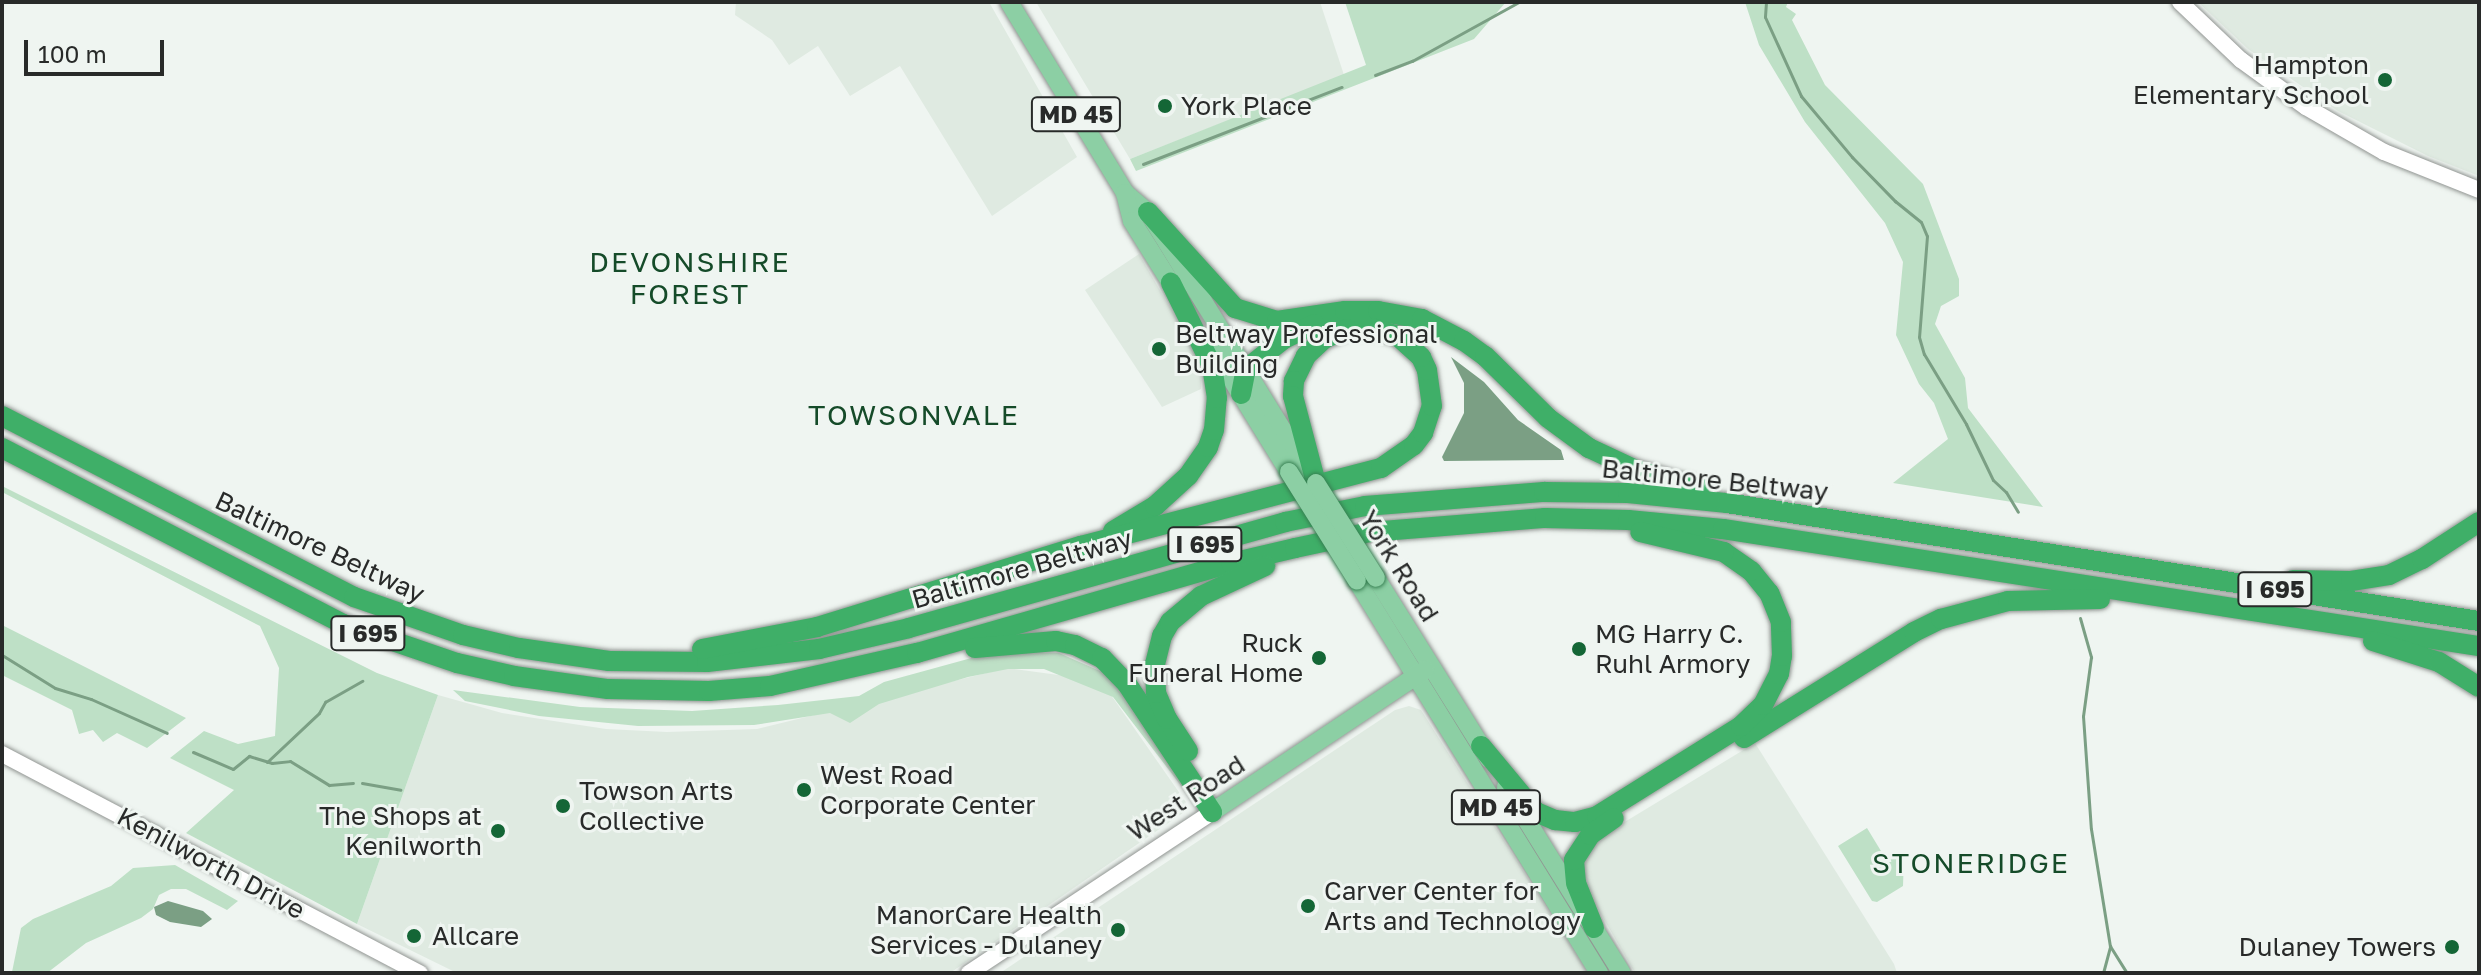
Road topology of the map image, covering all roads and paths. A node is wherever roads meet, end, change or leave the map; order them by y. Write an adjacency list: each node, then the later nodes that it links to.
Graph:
1 (1009, 2): 4 (main road, York Road / MD 45)
2 (2180, 2): 3 (street)
3 (2479, 190)
4 (1125, 193): 5 (main road, York Road / MD 45); 6 (main road, York Road / MD 45)
5 (1148, 212): 7 (highway); 8 (main road, York Road / MD 45)
6 (1171, 283): 9 (main road, York Road / MD 45); 17 (highway)
7 (1378, 311): 8 (highway); 15 (highway)
8 (1246, 369): 9 (highway); 12 (main road, York Road / MD 45)
9 (1241, 394): 12 (main road, York Road / MD 45)
10 (2, 416): 23 (highway, Baltimore Beltway / I 695)
11 (2, 448): 25 (highway, Baltimore Beltway / I 695)
12 (1306, 473): 17 (highway); 24 (main road, York Road / MD 45, bridge); 24 (main road, York Road / MD 45, bridge)
13 (2479, 522): 18 (highway)
14 (1444, 523): 16 (highway, Baltimore Beltway / I 695); 19 (highway, Baltimore Beltway / I 695); 27 (highway)
15 (1899, 529): 18 (highway, Baltimore Beltway / I 695); 23 (highway, Baltimore Beltway / I 695)
16 (1370, 532): 25 (highway, Baltimore Beltway / I 695); 30 (highway)
17 (1081, 546): 23 (highway)
18 (2071, 557): 21 (highway, Baltimore Beltway / I 695)
19 (2212, 605): 20 (highway, Baltimore Beltway / I 695); 32 (highway)
20 (2264, 613): 22 (highway, Baltimore Beltway / I 695); 26 (highway)
21 (2479, 621)
22 (2479, 646)
23 (519, 648)
24 (1424, 670): 27 (main road, York Road / MD 45); 29 (main road, York Road / MD 45); 30 (main road, West Road)
25 (770, 686): 30 (highway)
26 (2479, 687)
27 (1481, 746): 31 (main road, York Road / MD 45)
28 (2, 754): 33 (street, Kenilworth Drive)
29 (1480, 780): 31 (main road); 35 (main road, York Road / MD 45)
30 (1218, 808): 34 (street, West Road)
31 (1539, 839): 32 (main road, York Road / MD 45)
32 (1594, 928): 36 (main road, York Road / MD 45)
33 (420, 973)
34 (969, 973)
35 (1599, 973)
36 (1622, 973)

